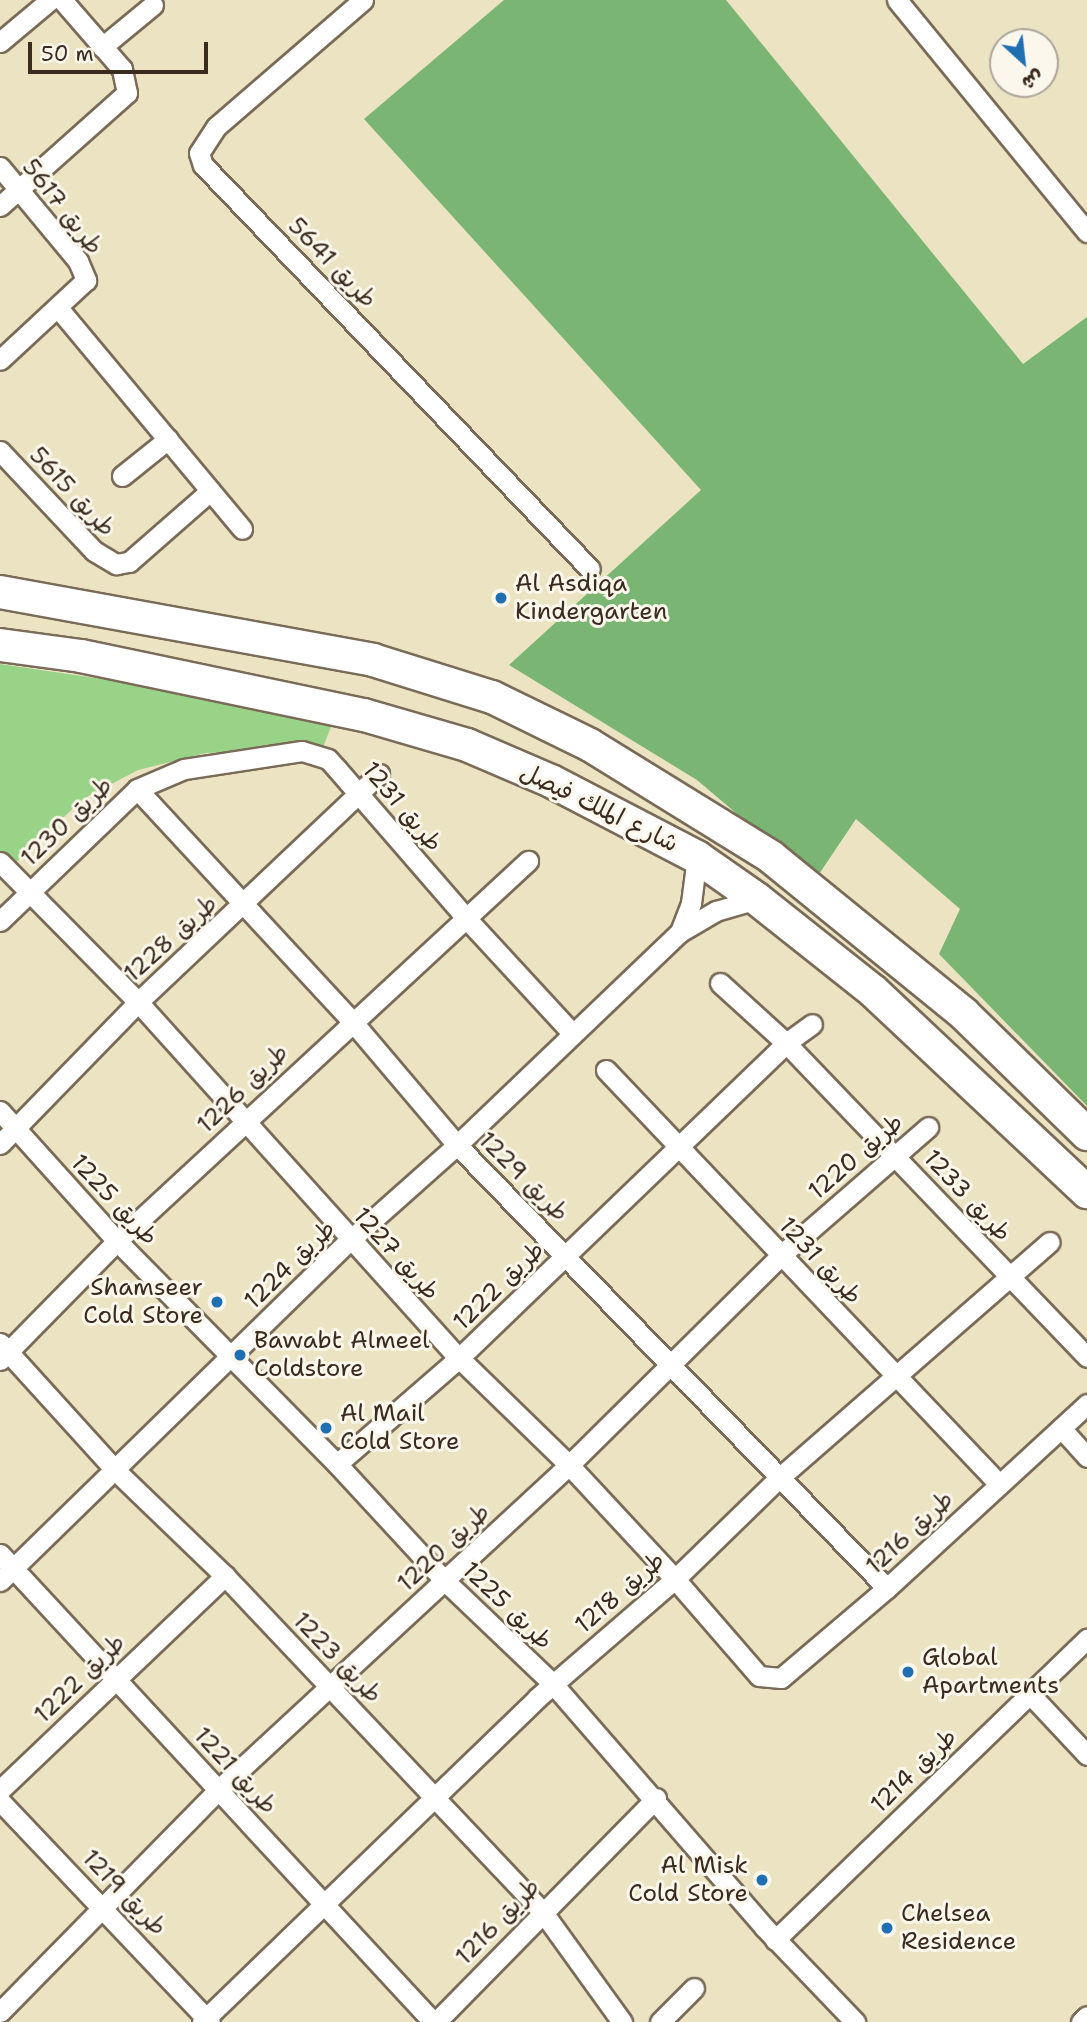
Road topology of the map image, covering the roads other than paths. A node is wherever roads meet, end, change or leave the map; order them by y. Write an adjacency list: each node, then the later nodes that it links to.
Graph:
1 (50, 0): 6 (street)
2 (62, 0): 7 (street)
3 (363, 0): 19 (street, طريق 5641)
4 (897, 0): 11 (street)
5 (153, 5): 7 (street)
6 (0, 41)
7 (102, 47): 9 (street)
8 (0, 167): 9 (street, طريق 5617)
9 (19, 190): 10 (street); 12 (street, طريق 5617)
10 (0, 206)
11 (1087, 232)
12 (59, 309): 13 (street, طريق 5617); 14 (street)
13 (0, 360)
14 (167, 439): 16 (street); 17 (street)
15 (0, 451): 17 (street, طريق 5615)
16 (122, 476)
17 (210, 491): 18 (street)
18 (242, 529)
19 (590, 569)
20 (0, 592): 45 (main road, شارع الملك فيصل)
21 (0, 645): 25 (main road, شارع الملك فيصل)
22 (379, 774): 24 (street, طريق 1228)
23 (138, 789): 24 (street, طريق 1231); 28 (street, طريق 1230); 30 (street, طريق 1229)
24 (357, 794): 30 (street, طريق 1228); 31 (street, طريق 1231)
25 (697, 857): 29 (main road, شارع الملك فيصل); 33 (street, طريق 1224)
26 (528, 861): 31 (street, طريق 1226)
27 (0, 862): 28 (street, طريق 1227)
28 (30, 891): 32 (street, طريق 1230); 35 (street, طريق 1227)
29 (757, 899): 33 (street, طريق 1224); 50 (main road, شارع الملك فيصل)
30 (243, 907): 35 (street, طريق 1228); 36 (street, طريق 1229)
31 (464, 918): 36 (street, طريق 1226); 38 (street, طريق 1231)
32 (0, 921)
33 (680, 932): 38 (street, طريق 1224)
34 (720, 983): 39 (street, طريق 1233)
35 (138, 1002): 42 (street, طريق 1227); 44 (street, طريق 1228)
36 (351, 1020): 42 (street, طريق 1226); 47 (street, طريق 1229)
37 (812, 1024): 39 (street, طريق 1222)
38 (572, 1033): 47 (street, طريق 1224)
39 (786, 1043): 48 (street, طريق 1222); 49 (street, طريق 1233)
40 (606, 1070): 48 (street, طريق 1231)
41 (0, 1111): 44 (street, طريق 1225)
42 (244, 1123): 51 (street, طريق 1227); 52 (street, طريق 1226)
43 (928, 1127): 49 (street, طريق 1220)
44 (16, 1128): 46 (street, طريق 1228); 52 (street, طريق 1225)
45 (1087, 1134)
46 (0, 1144)
47 (457, 1145): 51 (street, طريق 1224); 55 (street, طريق 1229)
48 (677, 1148): 54 (street, طريق 1231); 55 (street, طريق 1222)
49 (894, 1153): 54 (street, طريق 1220); 56 (street, طريق 1233)
50 (1087, 1192)
51 (350, 1240): 59 (street, طريق 1224); 60 (street, طريق 1227)
52 (117, 1241): 57 (street, طريق 1226); 59 (street, طريق 1225)
53 (1050, 1242): 56 (street, طريق 1218)
54 (781, 1255): 61 (street, طريق 1220); 62 (street, طريق 1231)
55 (566, 1256): 60 (street, طريق 1222); 61 (street, طريق 1229)
56 (1010, 1278): 58 (street, طريق 1233); 62 (street, طريق 1218)
57 (3, 1351): 68 (street, طريق 1223)
58 (1087, 1357)
59 (230, 1358): 66 (street, طريق 1225); 68 (street, طريق 1224)
60 (459, 1359): 66 (street, طريق 1222); 67 (street, طريق 1227)
61 (672, 1366): 67 (street, طريق 1220); 69 (street, طريق 1229)
62 (894, 1378): 69 (street, طريق 1218); 70 (street, طريق 1231)
63 (1087, 1404): 64 (street, طريق 1216)
64 (1061, 1428): 65 (street); 70 (street, طريق 1216)
65 (1087, 1457)
66 (337, 1464): 75 (street, طريق 1225)
67 (569, 1465): 74 (street, طريق 1227); 75 (street, طريق 1220)
68 (116, 1471): 72 (street, طريق 1224); 73 (street, طريق 1223)
69 (779, 1478): 74 (street, طريق 1218); 76 (street, طريق 1229)
70 (999, 1484): 76 (street, طريق 1216)
71 (0, 1554): 72 (street, طريق 1221)
72 (7, 1575): 79 (street, طريق 1221)
73 (225, 1576): 79 (street, طريق 1222); 81 (street, طريق 1223)
74 (675, 1579): 78 (street, طريق 1227); 80 (street, طريق 1218)
75 (445, 1581): 80 (street, طريق 1225); 81 (street, طريق 1220)
76 (887, 1588): 78 (street, طريق 1216)
77 (1087, 1639): 82 (street, طريق 1214)
78 (759, 1676)
79 (117, 1678): 84 (street, طريق 1221); 85 (street, طريق 1222)
80 (553, 1684): 86 (street, طريق 1218); 87 (street, طريق 1225)
81 (332, 1687): 84 (street, طريق 1220); 86 (street, طريق 1223)
82 (1029, 1693): 83 (street); 92 (street, طريق 1214)
83 (1087, 1755)
84 (219, 1789): 89 (street, طريق 1221); 90 (street, طريق 1220)
85 (0, 1790)
86 (435, 1796): 89 (street, طريق 1218); 91 (street, طريق 1223)
87 (656, 1798): 91 (street, طريق 1216); 92 (street, طريق 1225)
88 (0, 1801): 90 (street, طريق 1219)
89 (325, 1903): 96 (street, طريق 1218); 97 (street, طريق 1221)
90 (102, 1904): 94 (street, طريق 1220); 96 (street, طريق 1219)
91 (542, 1911): 97 (street, طريق 1216); 98 (street, طريق 1223)
92 (775, 1940): 100 (street, طريق 1225)
93 (694, 1988): 99 (street)
94 (0, 2012)
95 (1087, 2016): 101 (street)
96 (206, 2020)
97 (434, 2022)
98 (622, 2022)
99 (660, 2022)
100 (855, 2022)
101 (1080, 2022)

